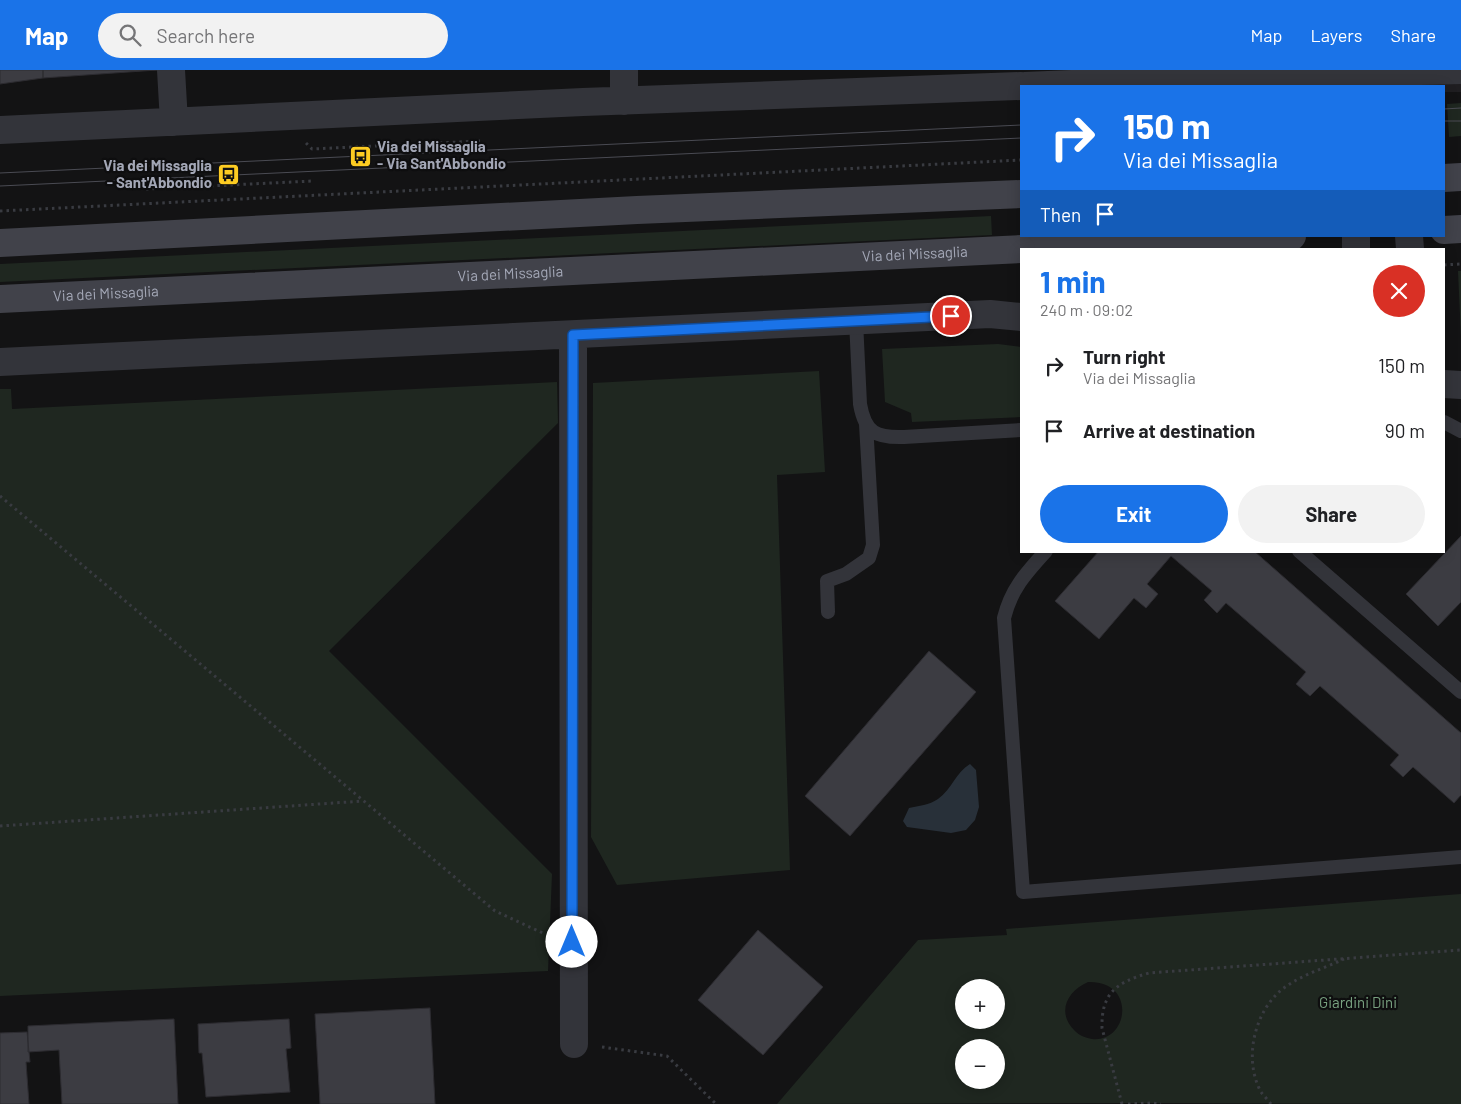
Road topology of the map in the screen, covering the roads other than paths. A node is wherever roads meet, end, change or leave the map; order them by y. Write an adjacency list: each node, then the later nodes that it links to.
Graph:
1 (170, 70): 9 (street)
2 (624, 70): 8 (street)
3 (1461, 70): 5 (street)
4 (1343, 76): 5 (street); 6 (street)
5 (1399, 76)
6 (1055, 85)
7 (1020, 86): 8 (street)
8 (624, 101): 9 (street)
9 (174, 122): 10 (street)
10 (0, 130)
11 (1461, 177): 12 (main road)
12 (1445, 178)
13 (1020, 194): 18 (main road)
14 (1461, 229): 15 (main road)
15 (1445, 230)
16 (1063, 237): 19 (lane)
17 (1271, 237): 19 (main road)
18 (0, 243)
19 (1043, 248)
20 (1020, 249): 21 (main road, Via dei Missaglia)
21 (0, 299)
22 (1020, 317): 23 (street)
23 (856, 321): 24 (street); 29 (lane)
24 (573, 335): 25 (street); 37 (street)
25 (0, 362)
26 (1445, 384): 27 (street)
27 (1461, 385)
28 (1445, 423): 31 (lane)
29 (866, 424): 30 (lane); 34 (lane)
30 (1020, 430)
31 (1461, 431)
32 (1044, 553): 36 (lane)
33 (1302, 553): 35 (lane)
34 (828, 612)
35 (1461, 692)
36 (1461, 857)
37 (574, 1044)

